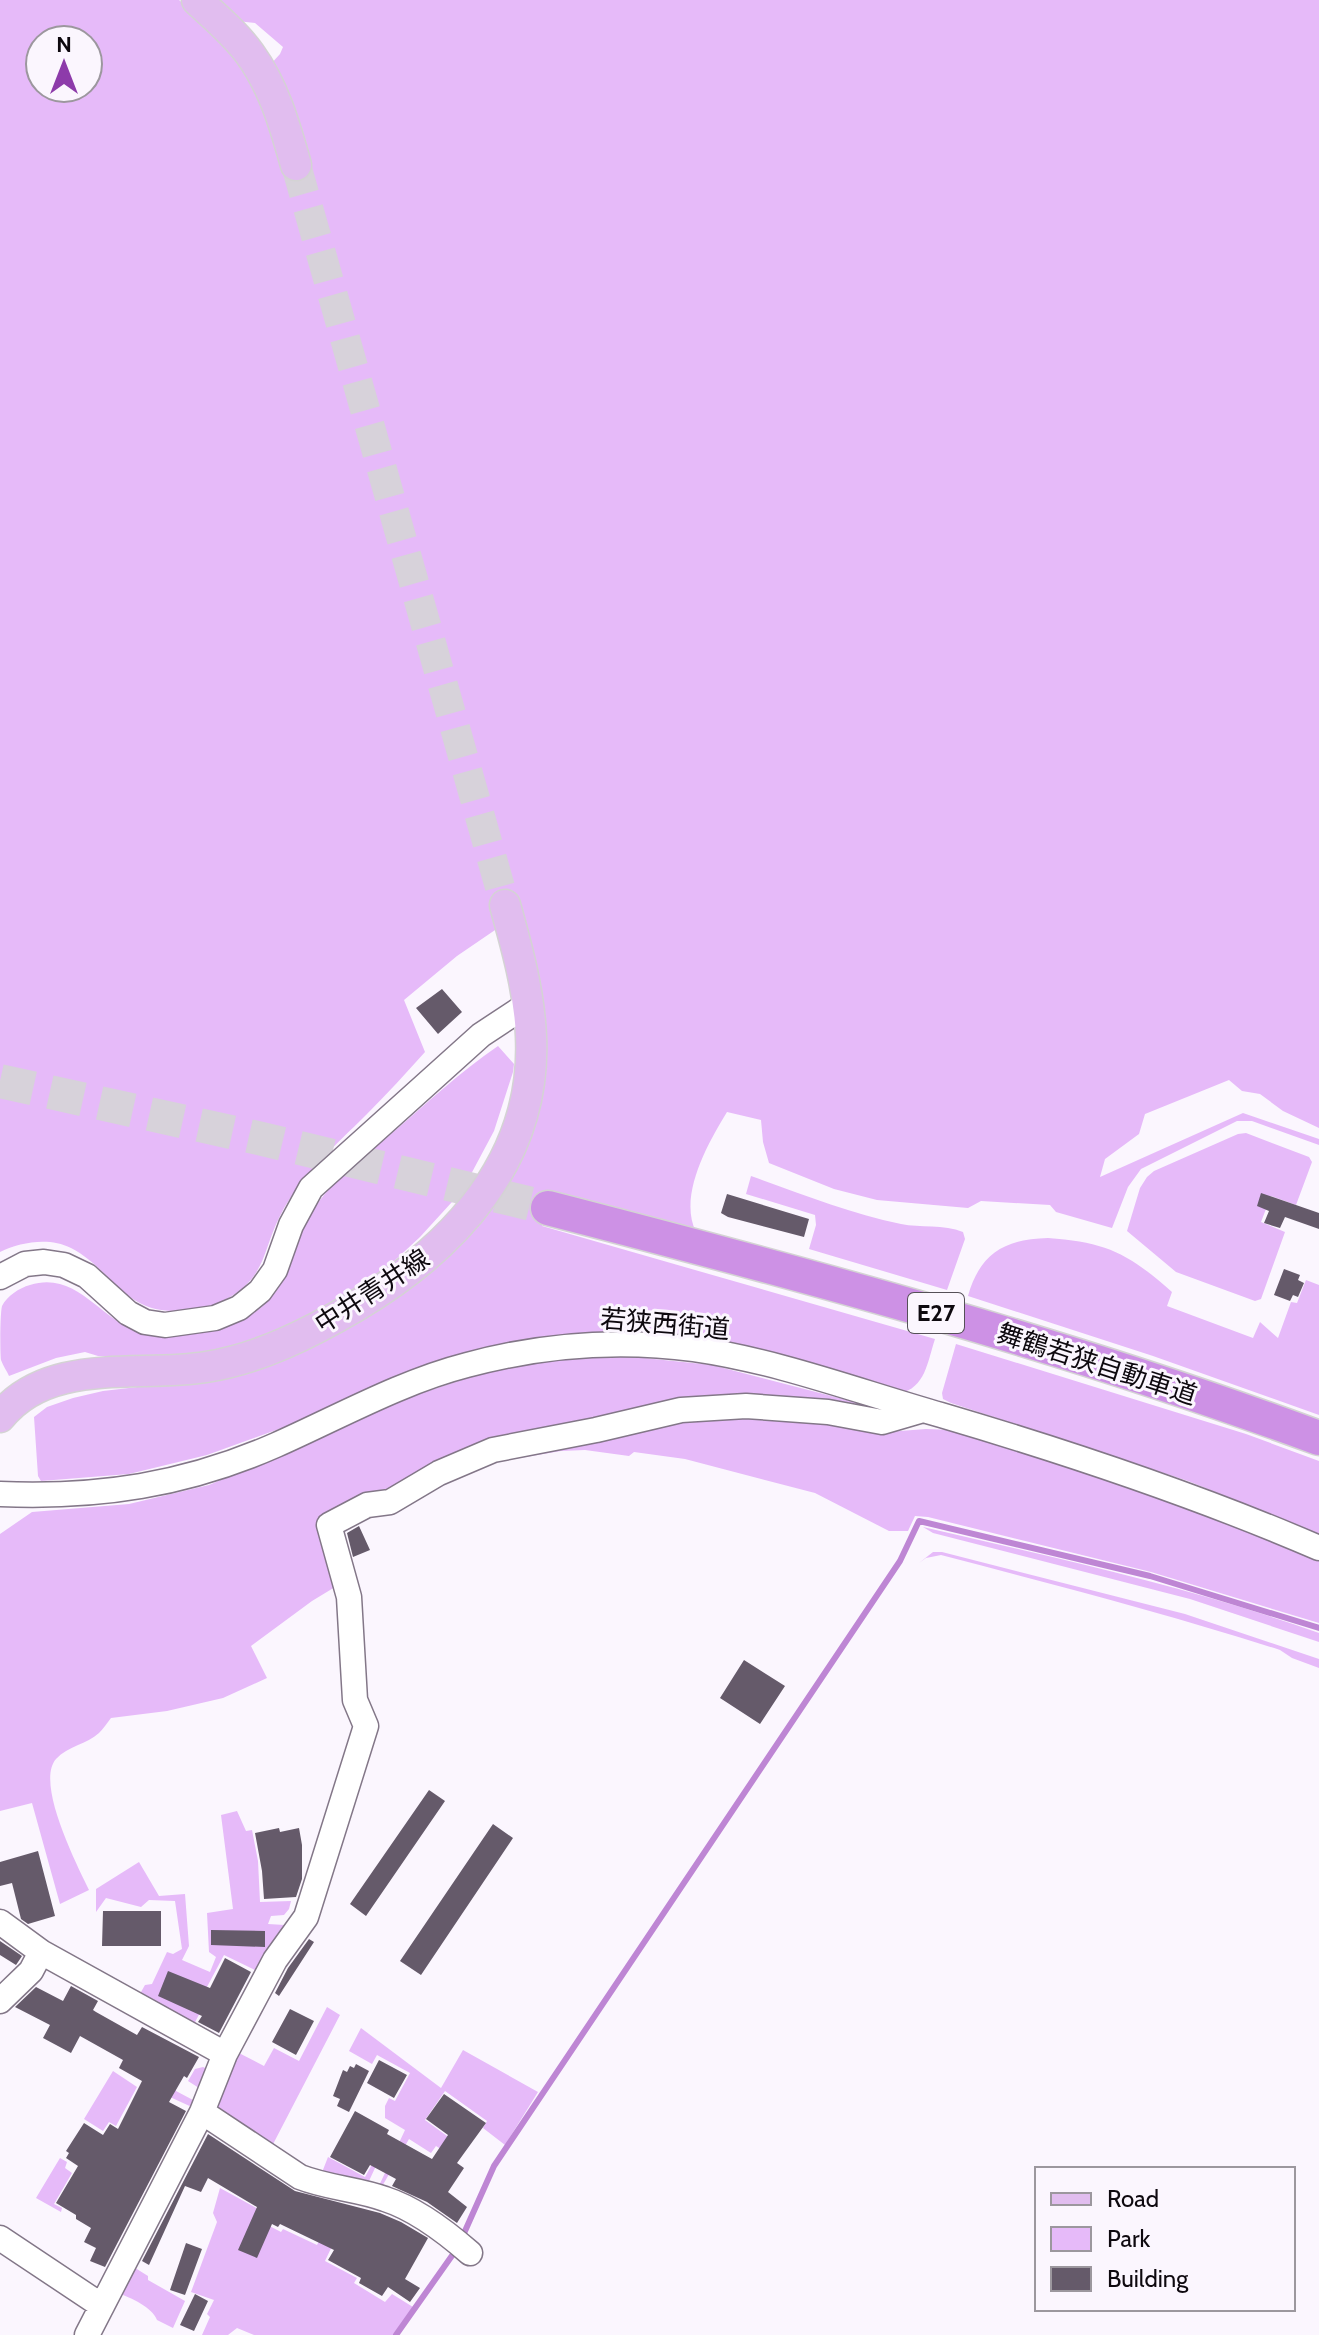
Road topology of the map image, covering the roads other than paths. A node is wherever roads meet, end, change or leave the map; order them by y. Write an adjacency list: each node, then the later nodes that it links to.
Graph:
1 (197, 0): 2 (main road)
2 (296, 165)
3 (505, 905): 4 (main road, 中井青井線)
4 (528, 1004): 6 (street); 7 (main road, 中井青井線)
5 (548, 1208): 9 (highway, 舞鶴若狭自動車道 / E27)
6 (0, 1277)
7 (2, 1409)
8 (923, 1410): 10 (street, 若狭西街道); 11 (street, 若狭西街道); 15 (street)
9 (1319, 1438)
10 (0, 1494)
11 (1319, 1548)
12 (0, 1922): 13 (street)
13 (41, 1952): 14 (street); 15 (street)
14 (0, 2001)
15 (225, 2054): 16 (street)
16 (202, 2112): 18 (street); 19 (street)
17 (0, 2238): 19 (street)
18 (470, 2253)
19 (102, 2306): 20 (street)
20 (87, 2335)

